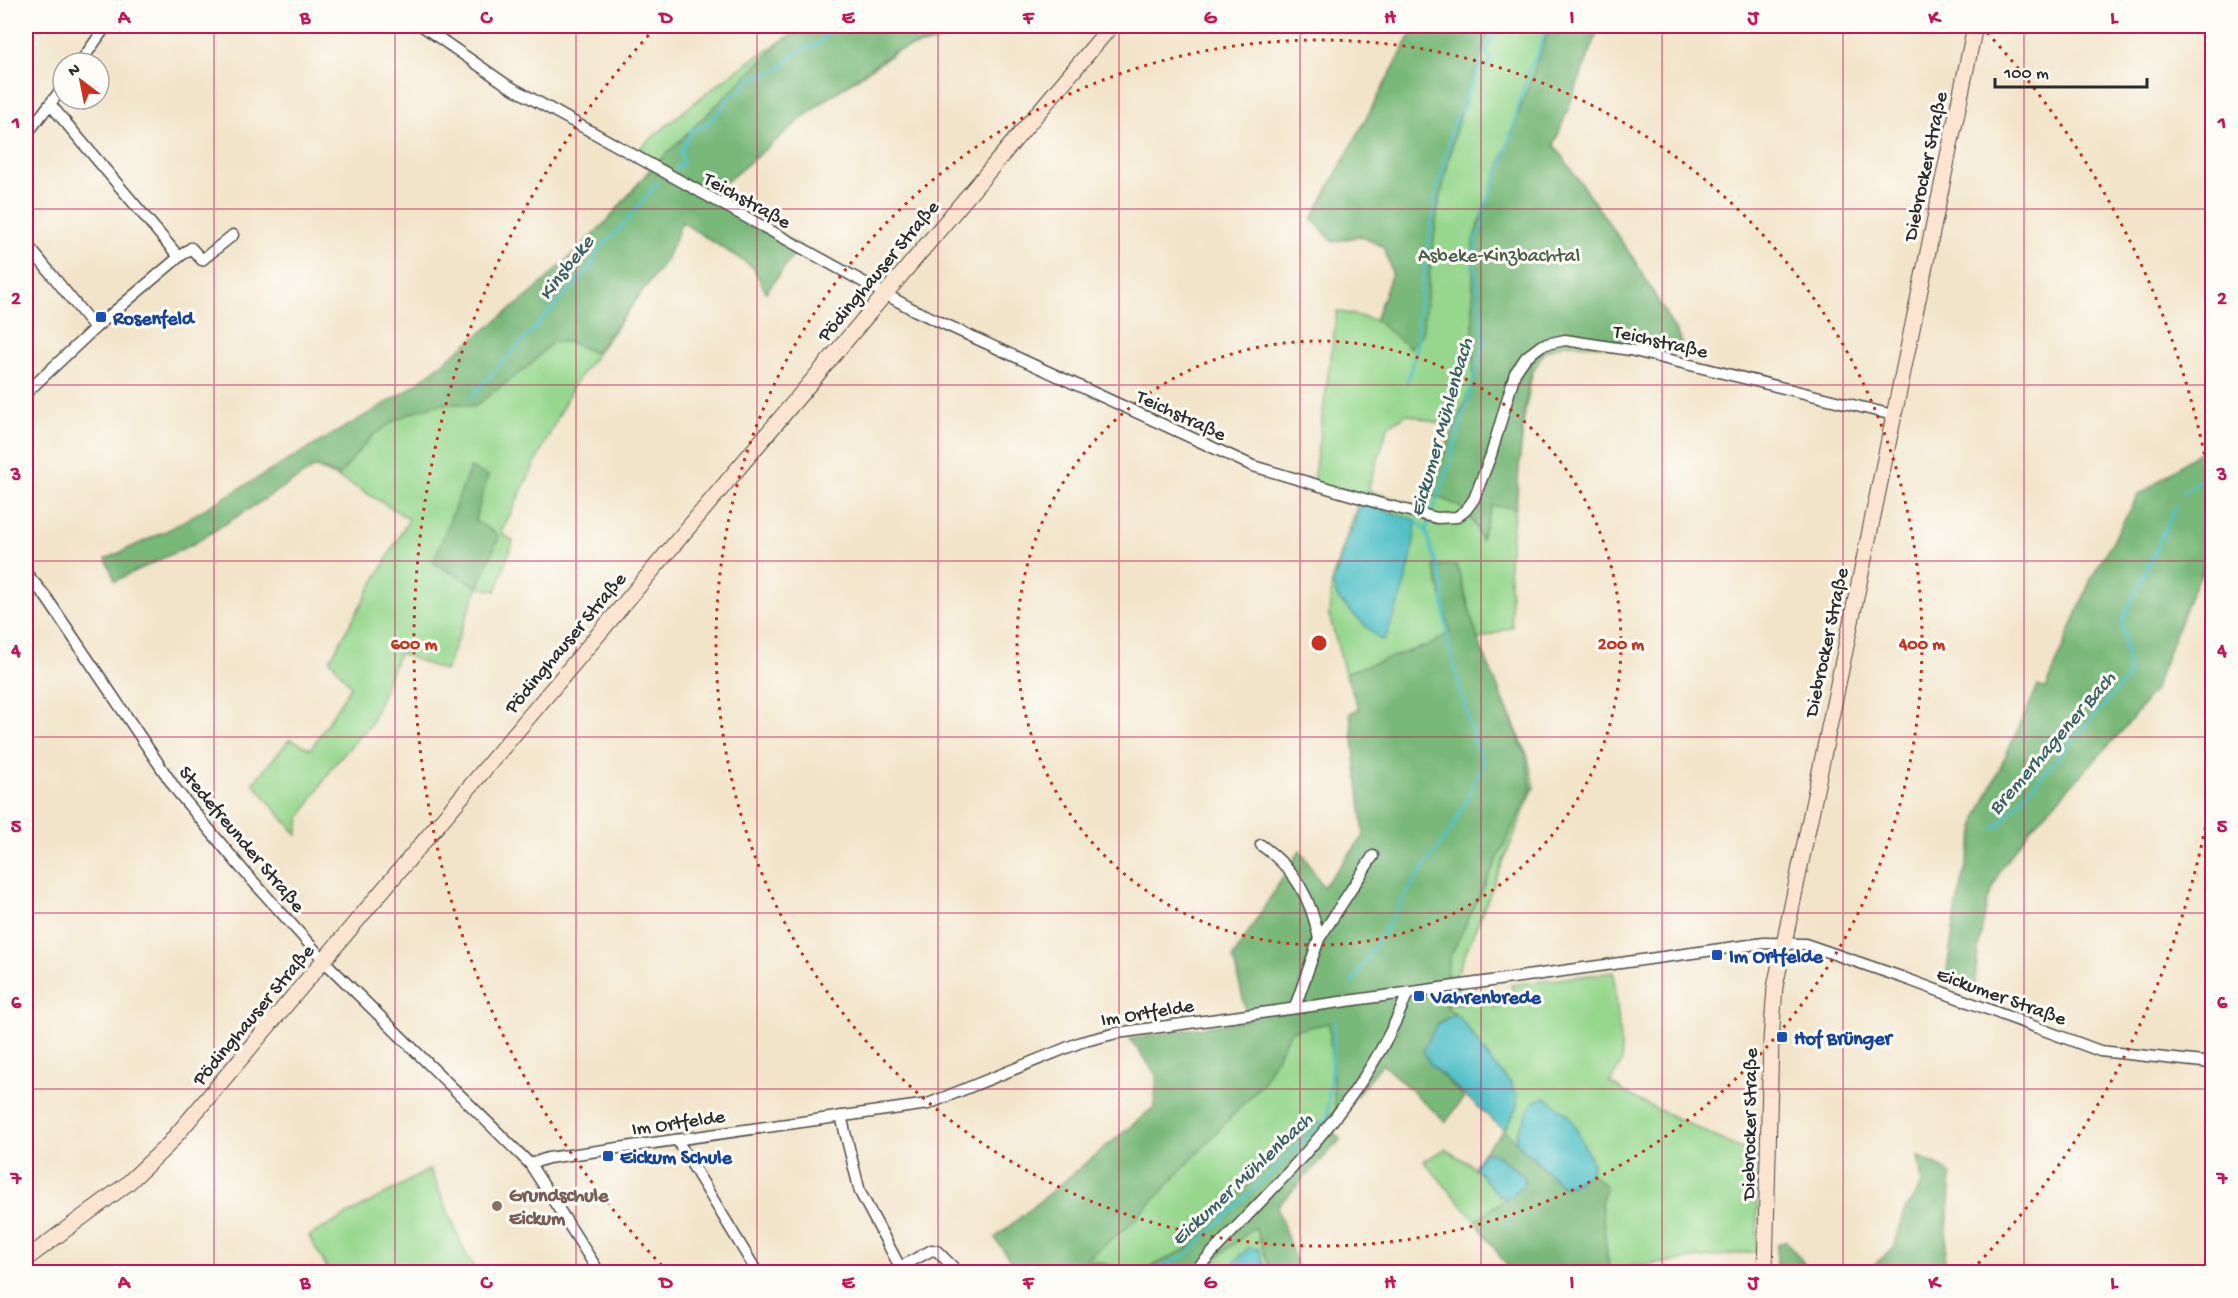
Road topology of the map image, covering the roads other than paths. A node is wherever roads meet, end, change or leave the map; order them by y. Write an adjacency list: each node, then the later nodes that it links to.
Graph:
1 (106, 26): 5 (street)
2 (422, 26): 11 (street, Teichstraße)
3 (1111, 26): 11 (street, Pödinghauser Straße)
4 (1975, 26): 14 (street, Diebrocker Straße)
5 (88, 51)
6 (50, 104): 7 (street); 10 (street)
7 (26, 135)
8 (233, 235): 10 (street)
9 (26, 243): 12 (street)
10 (179, 257): 12 (street)
11 (884, 295): 14 (street, Teichstraße); 20 (street, Pödinghauser Straße)
12 (95, 328): 13 (street)
13 (26, 393)
14 (1893, 415): 19 (street, Diebrocker Straße)
15 (26, 573): 20 (street, Stedefreunder Straße)
16 (1261, 845): 18 (street)
17 (1373, 856): 18 (street)
18 (1319, 939): 22 (street)
19 (1783, 944): 21 (street, Im Ortfelde); 23 (street, Eickumer Straße); 33 (street, Diebrocker Straße)
20 (325, 960): 26 (street, Stedefreunder Straße); 27 (street, Pödinghauser Straße)
21 (1408, 992): 22 (street, Im Ortfelde); 32 (street)
22 (1295, 1007): 24 (street, Im Ortfelde)
23 (2212, 1063)
24 (841, 1116): 25 (street, Im Ortfelde); 28 (street)
25 (677, 1140): 26 (street, Im Ortfelde); 30 (street)
26 (530, 1164): 29 (street, Stedefreunder Straße)
27 (26, 1259)
28 (896, 1270): 31 (street)
29 (599, 1272)
30 (757, 1272)
31 (958, 1272)
32 (1194, 1272)
33 (1765, 1272)

